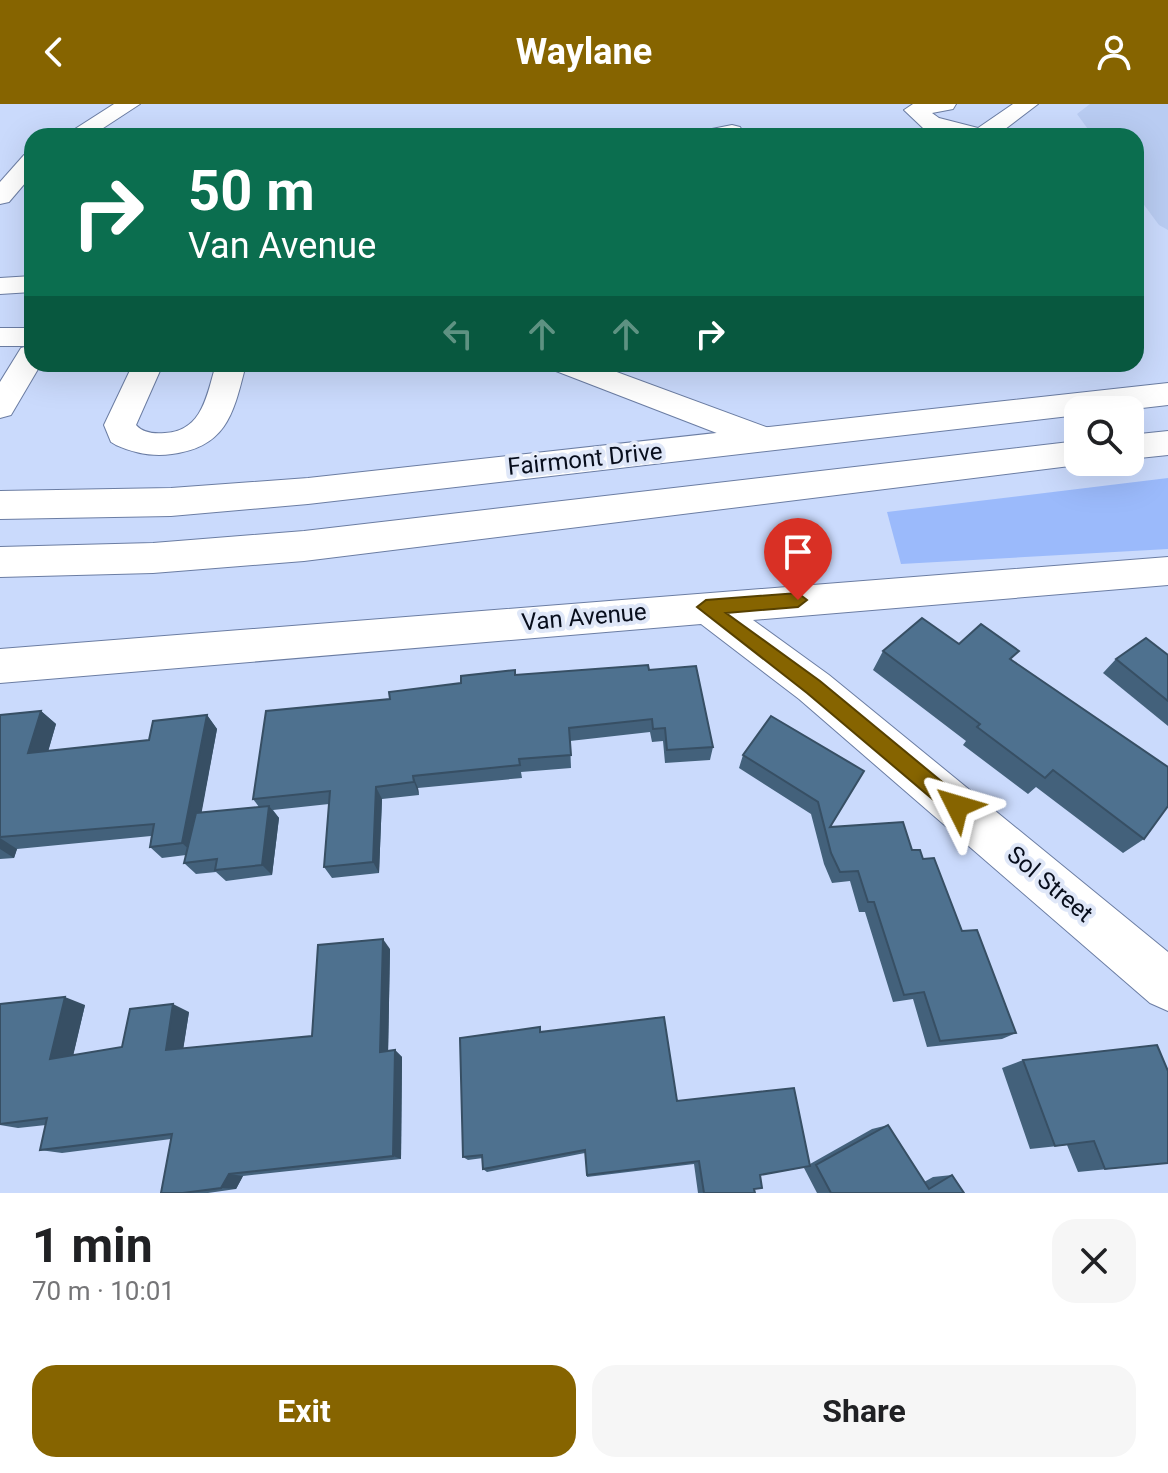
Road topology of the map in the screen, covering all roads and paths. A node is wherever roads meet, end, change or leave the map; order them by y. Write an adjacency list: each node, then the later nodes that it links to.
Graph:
1 (129, 104): 4 (street)
2 (945, 104): 5 (street)
3 (1027, 104): 6 (street)
4 (88, 128)
5 (951, 128)
6 (993, 128)
7 (24, 169): 8 (street)
8 (0, 197)
9 (24, 284): 10 (street)
10 (0, 286)
11 (0, 337): 12 (street)
12 (24, 337)
13 (24, 368): 18 (street)
14 (144, 372): 15 (street)
15 (228, 372)
16 (588, 372): 19 (street)
17 (1168, 394): 19 (main road, Fairmont Drive)
18 (0, 408)
19 (765, 439): 23 (main road, Fairmont Drive)
20 (1168, 443): 21 (main road)
21 (1144, 446)
22 (1064, 455): 24 (main road)
23 (0, 505)
24 (0, 562)
25 (1168, 571): 26 (street, Van Avenue)
26 (706, 607): 27 (street, Van Avenue); 28 (street, Sol Street)
27 (0, 666)
28 (1168, 985)

